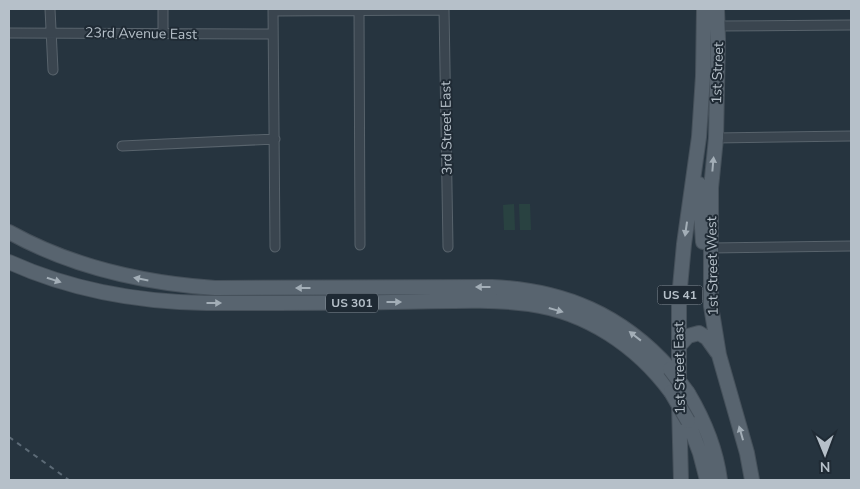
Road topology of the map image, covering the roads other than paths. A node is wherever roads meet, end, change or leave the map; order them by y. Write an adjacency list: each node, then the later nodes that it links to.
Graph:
1 (50, 9): 10 (street)
2 (163, 9): 12 (street)
3 (444, 9): 7 (street); 25 (street, 3rd Street East)
4 (706, 9): 16 (main road, 1st Street / US 41); 17 (main road)
5 (717, 9): 9 (main road, 1st Street / US 41)
6 (273, 10): 7 (street); 13 (street)
7 (359, 10): 22 (street)
8 (851, 25): 9 (street)
9 (718, 26): 17 (main road, 1st Street / US 41)
10 (51, 32): 11 (street, 23rd Avenue East); 12 (street, 23rd Avenue East); 14 (street)
11 (9, 33)
12 (163, 33): 13 (street, 23rd Avenue East)
13 (273, 34): 18 (street)
14 (53, 70)
15 (851, 136): 17 (street)
16 (699, 137): 20 (main road, 1st Street East / US 41)
17 (716, 138): 20 (main road); 26 (main road, 1st Street West / US 41, one-way to 17)
18 (275, 139): 19 (street); 24 (street)
19 (122, 146)
20 (696, 161): 26 (main road); 28 (main road, 1st Street East / US 41, one-way to 28)
21 (9, 232): 32 (main road, US 301, one-way to 21, bridge)
22 (360, 245)
23 (851, 246): 26 (street)
24 (276, 247)
25 (448, 247)
26 (711, 248): 29 (main road, 1st Street West / US 41)
27 (9, 262): 31 (main road, US 301, one-way to 31, bridge)
28 (679, 346): 29 (main road); 30 (main road, 1st Street East / US 41)
29 (719, 355): 33 (main road, 1st Street West / US 41, one-way to 29)
30 (680, 480)
31 (707, 480)
32 (720, 480)
33 (752, 480)

